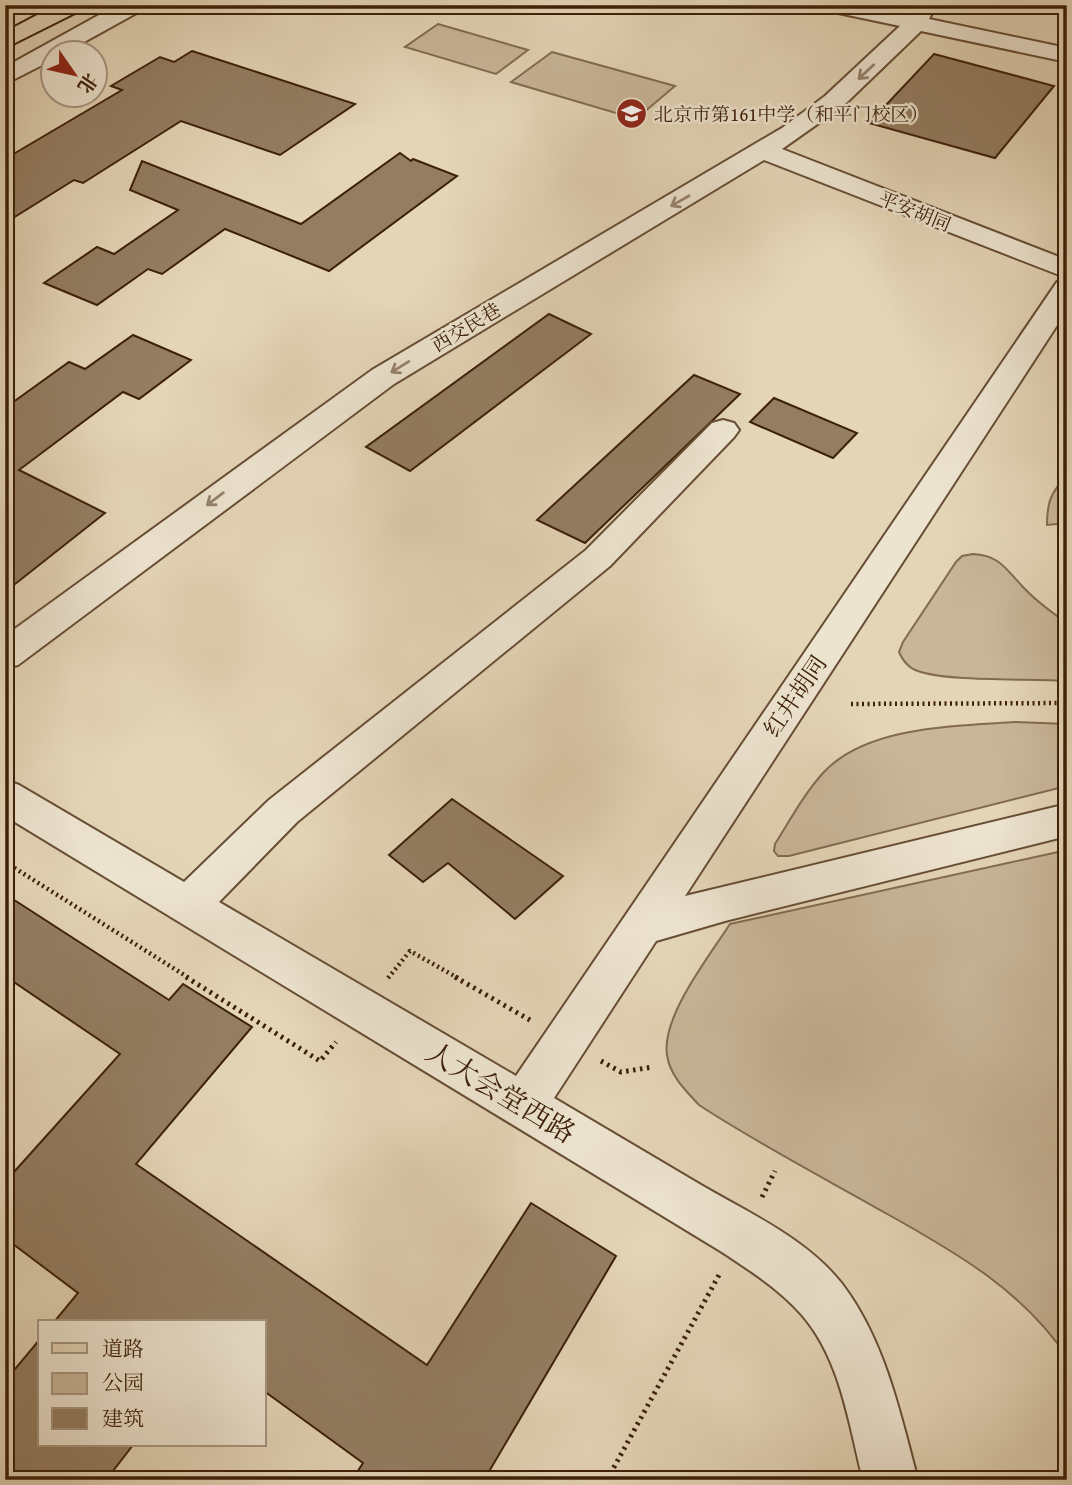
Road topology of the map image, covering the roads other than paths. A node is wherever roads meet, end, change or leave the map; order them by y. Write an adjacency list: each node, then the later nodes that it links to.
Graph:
1 (14, 5): 5 (main road)
2 (73, 5): 7 (main road)
3 (134, 5): 9 (street)
4 (832, 5): 6 (street)
5 (5, 10)
6 (920, 15): 8 (street); 10 (street, 西交民巷, one-way to 10)
7 (5, 41)
8 (1067, 55)
9 (5, 76)
10 (764, 151): 11 (street, 平安胡同); 14 (street, 西交民巷, one-way to 14)
11 (1067, 270)
12 (1067, 288): 18 (street, 红井胡同)
13 (723, 430): 17 (street)
14 (5, 655)
15 (5, 796): 17 (street, 人大会堂西路)
16 (1067, 820): 18 (street)
17 (188, 905): 19 (street, 人大会堂西路)
18 (641, 927): 19 (street, 红井胡同)
19 (523, 1105): 20 (street, 人大会堂西路)
20 (891, 1480)

